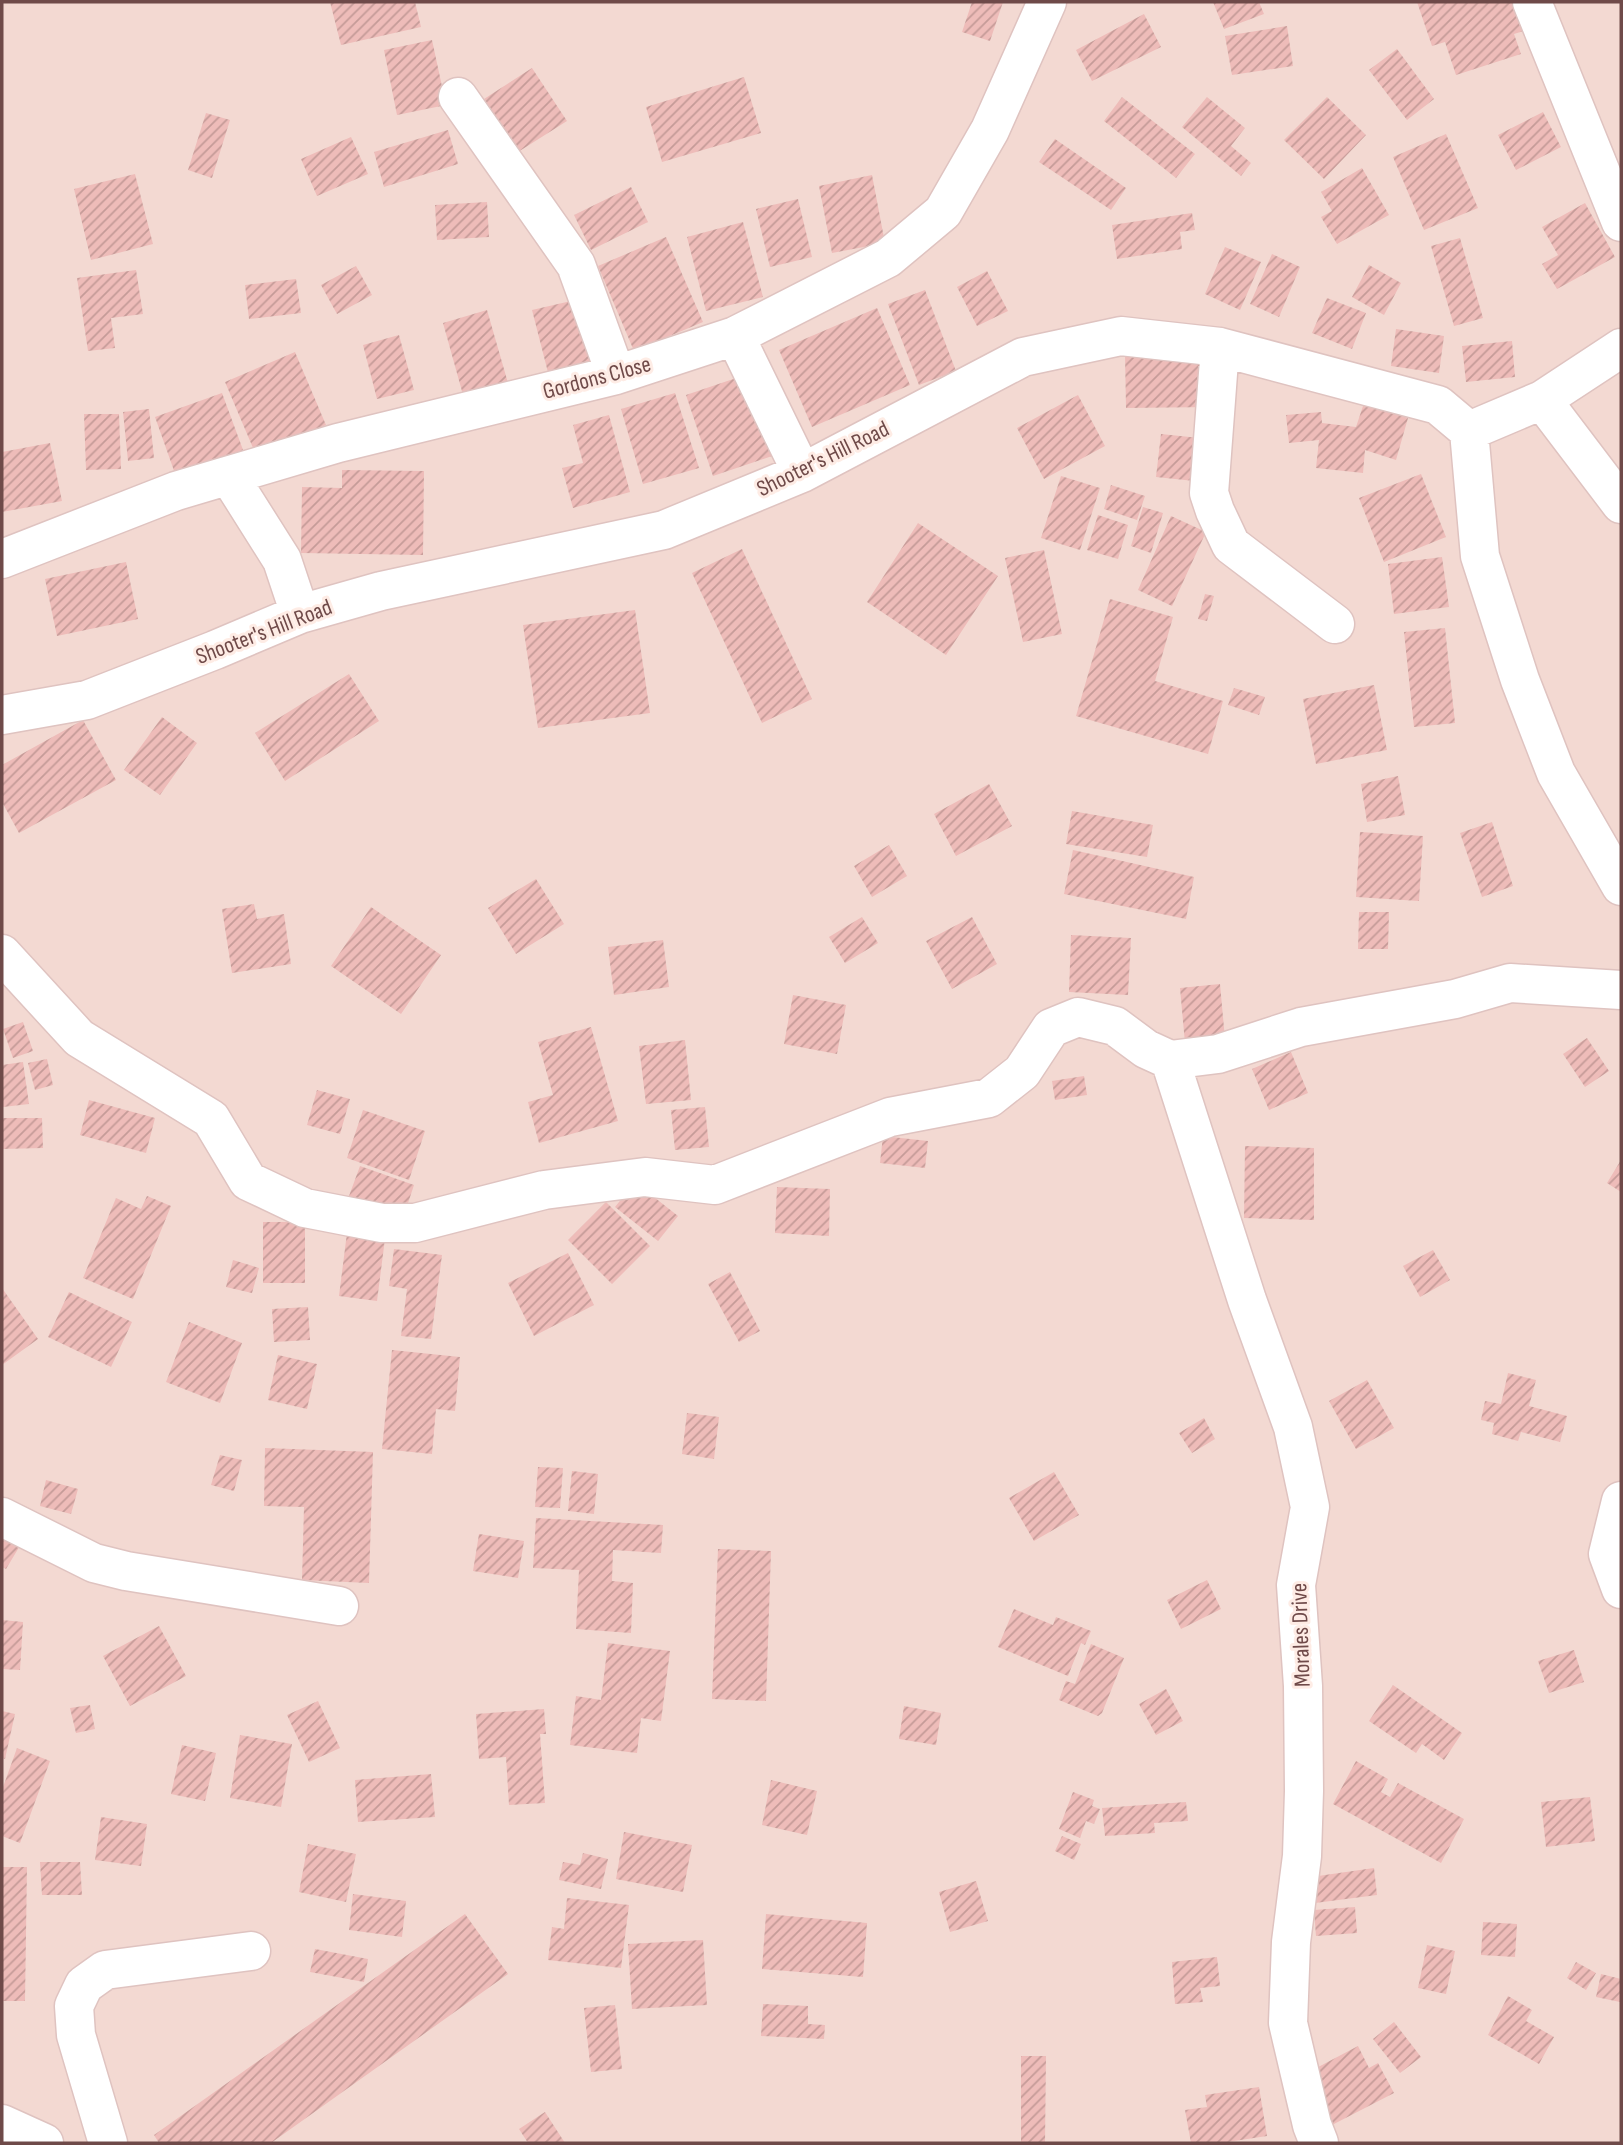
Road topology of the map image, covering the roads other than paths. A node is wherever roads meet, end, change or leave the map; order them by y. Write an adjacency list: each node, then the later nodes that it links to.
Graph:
1 (1047, 2): 5 (street, Gordons Close)
2 (1532, 2): 4 (street)
3 (458, 97): 8 (street)
4 (1621, 222)
5 (735, 336): 8 (street, Gordons Close); 11 (street)
6 (1220, 347): 10 (street, Shooter's Hill Road); 11 (street, Shooter's Hill Road); 16 (street)
7 (1621, 348): 9 (street)
8 (616, 375): 12 (street, Gordons Close)
9 (1542, 400): 10 (street); 13 (street)
10 (1469, 431): 18 (street)
11 (802, 473): 15 (street, Shooter's Hill Road)
12 (229, 476): 14 (street, Gordons Close); 15 (street)
13 (1621, 505)
14 (2, 559)
15 (300, 614): 17 (street, Shooter's Hill Road)
16 (1335, 624)
17 (2, 715)
18 (1621, 886)
19 (2, 954): 21 (street)
20 (1621, 990): 21 (street)
21 (1170, 1060): 30 (street, Morales Drive)
22 (1621, 1501): 24 (street)
23 (2, 1517): 25 (street)
24 (1621, 1589)
25 (340, 1606)
26 (251, 1951): 29 (street)
27 (2, 2124): 28 (street)
28 (44, 2143)
29 (108, 2143)
30 (1319, 2143)

